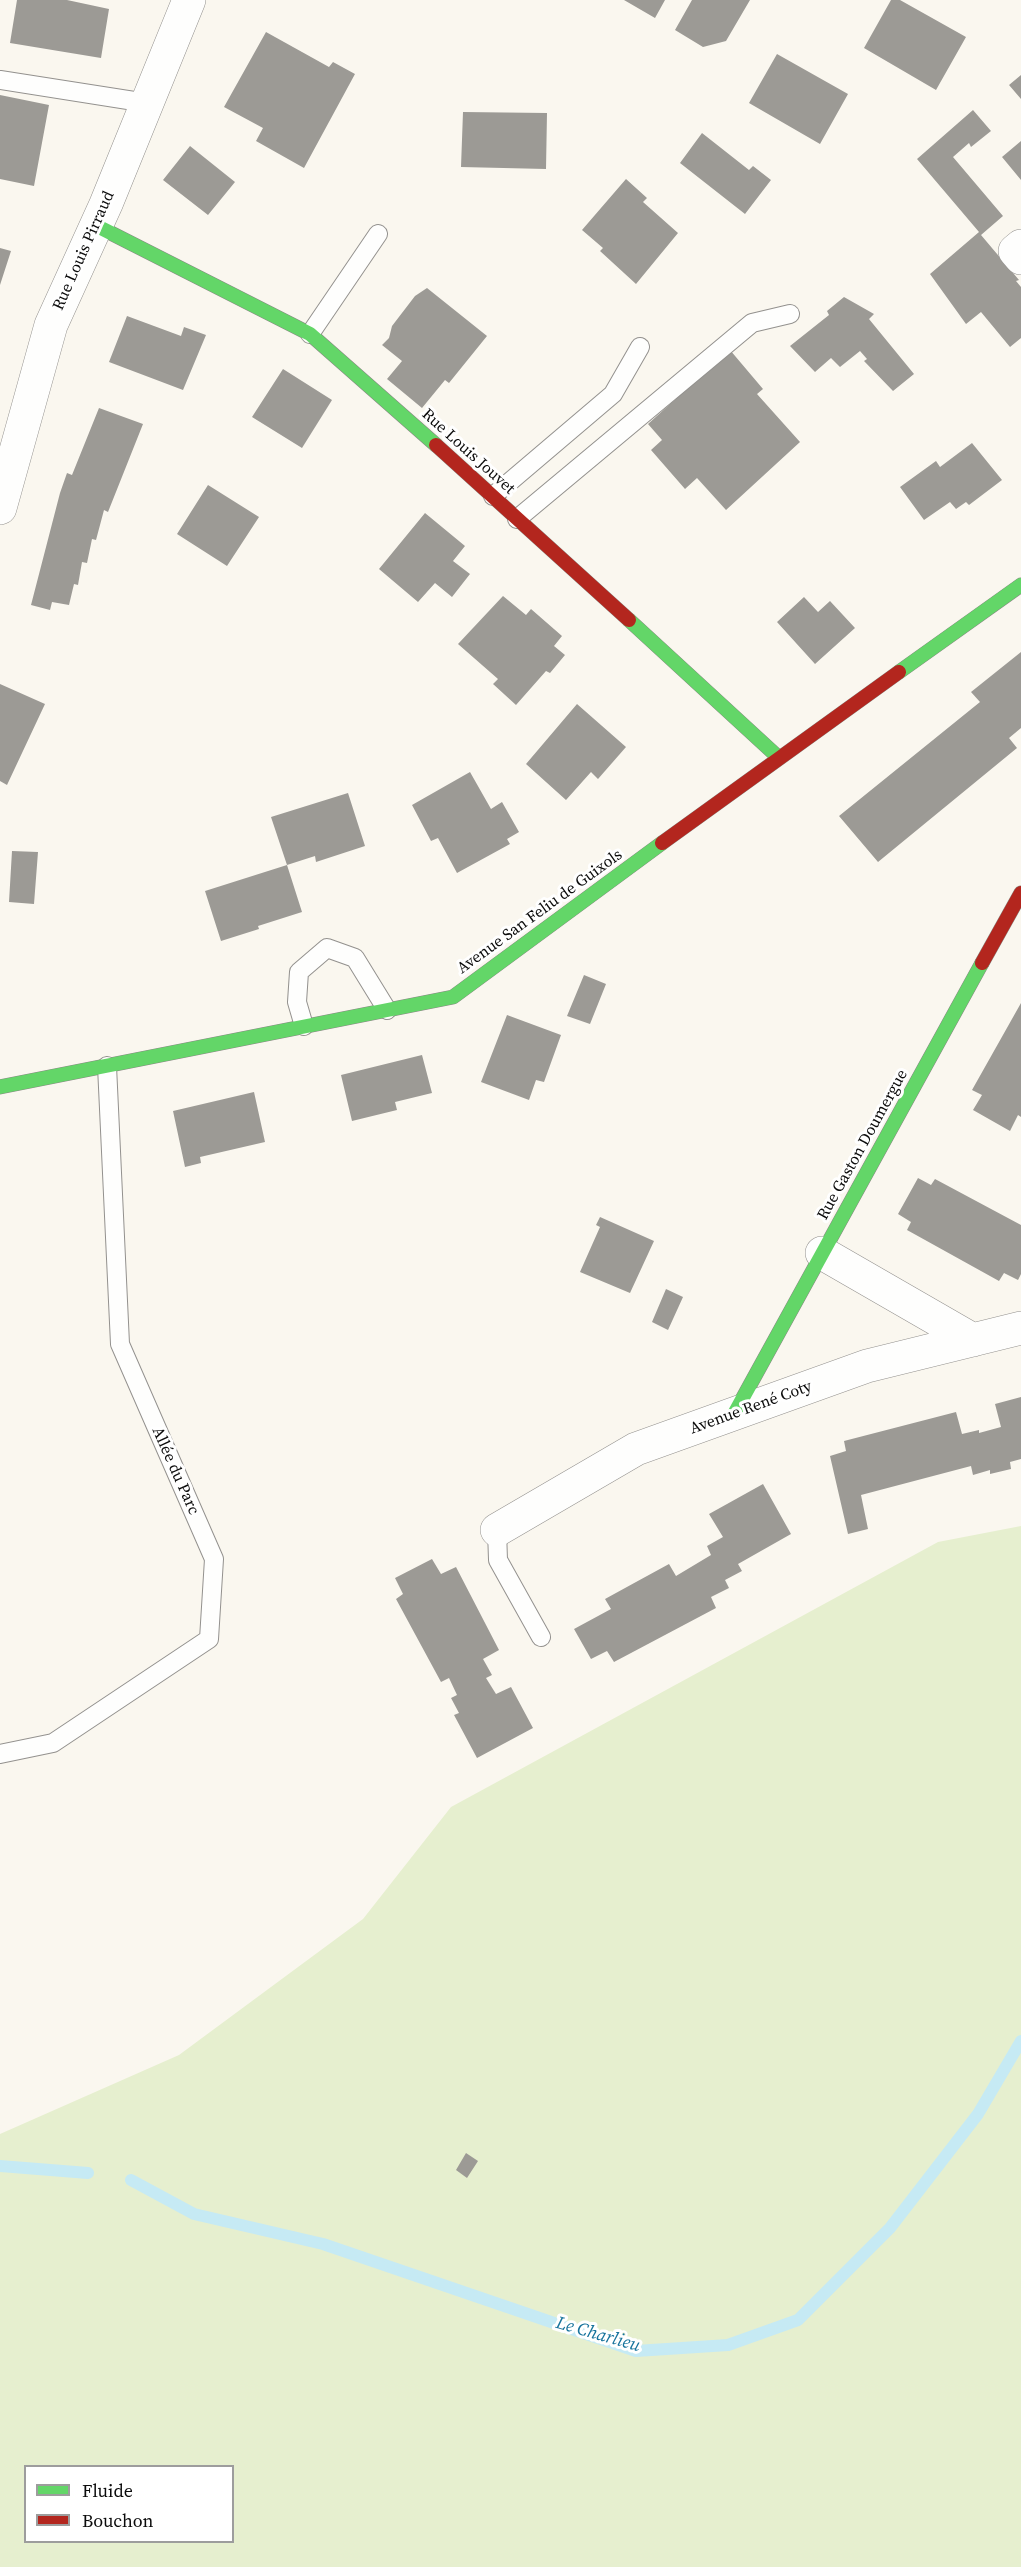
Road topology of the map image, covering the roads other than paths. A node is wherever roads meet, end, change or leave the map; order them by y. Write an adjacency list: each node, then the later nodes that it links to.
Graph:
1 (189, 0): 3 (street, Rue Louis Pirraud)
2 (0, 80): 3 (lane)
3 (147, 103): 4 (street, Rue Louis Pirraud)
4 (97, 226): 9 (street, Rue Louis Jouvet); 12 (street, Rue Louis Pirraud)
5 (378, 234): 9 (lane)
6 (1021, 246): 7 (street)
7 (1021, 258)
8 (790, 314): 13 (lane)
9 (310, 333): 11 (street, Rue Louis Jouvet)
10 (640, 347): 11 (lane)
11 (493, 496): 13 (street, Rue Louis Jouvet)
12 (0, 508)
13 (518, 519): 15 (street, Rue Louis Jouvet)
14 (1021, 585): 15 (street, Avenue San Feliu de Guixols)
15 (778, 757): 17 (street, Avenue San Feliu de Guixols)
16 (1021, 893): 21 (street, Rue Gaston Doumergue)
17 (387, 1010): 18 (street, Avenue San Feliu de Guixols); 18 (lane)
18 (304, 1026): 19 (street, Avenue San Feliu de Guixols)
19 (107, 1066): 20 (street, Avenue San Feliu de Guixols); 27 (lane, Allée du Parc)
20 (0, 1087)
21 (822, 1253): 23 (street); 24 (street, Rue Gaston Doumergue)
22 (1021, 1328): 23 (street, Avenue René Coty)
23 (972, 1340): 24 (street, Avenue René Coty)
24 (734, 1414): 25 (street, Avenue René Coty)
25 (497, 1530): 26 (lane)
26 (541, 1637)
27 (0, 1754)

